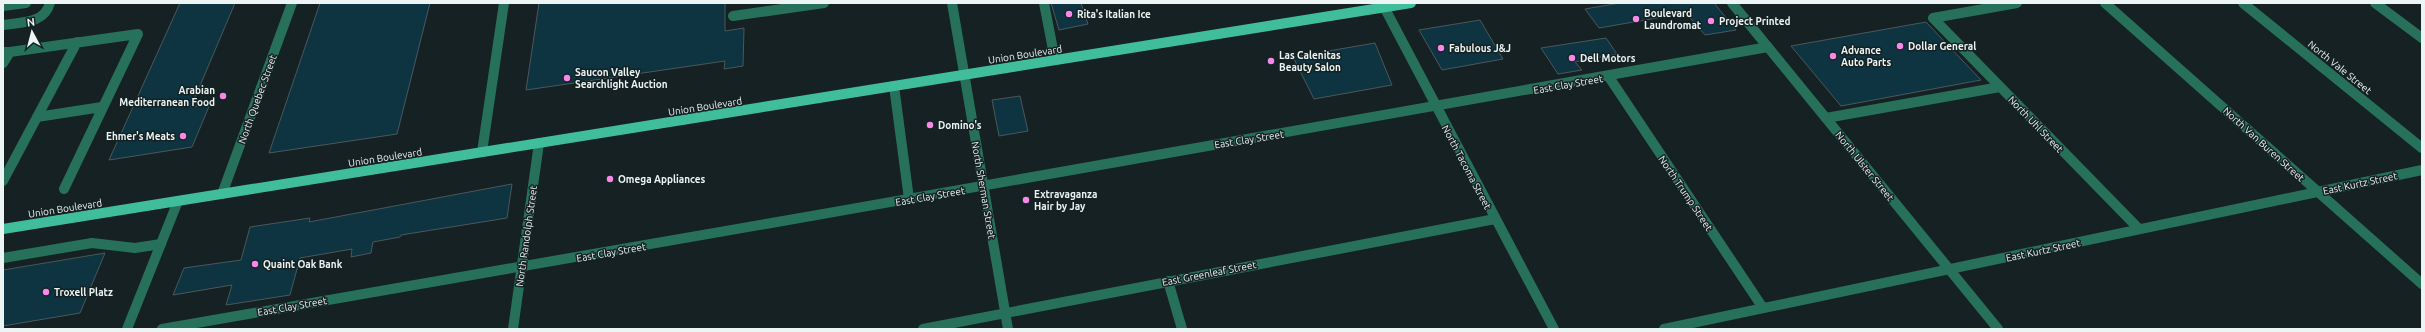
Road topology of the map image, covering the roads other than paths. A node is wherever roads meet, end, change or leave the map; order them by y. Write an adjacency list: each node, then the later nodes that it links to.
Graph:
1 (26, 3): 15 (street)
2 (50, 3): 17 (street)
3 (292, 3): 40 (street, North Quebec Street)
4 (504, 3): 34 (street)
5 (824, 3): 16 (street)
6 (952, 3): 24 (street, North Sherman Street)
7 (1044, 3): 22 (street)
8 (1411, 3): 14 (main road, Union Boulevard)
9 (1732, 3): 20 (street, North Ulster Street)
10 (2017, 3): 27 (street, North Uhl Street)
11 (2105, 3): 39 (street, North Van Buren Street)
12 (2243, 3): 33 (street, North Vale Street)
13 (2375, 3): 18 (street)
14 (1383, 5): 22 (main road, Union Boulevard); 29 (street, North Tacoma Street)
15 (3, 6)
16 (733, 16)
17 (3, 25)
18 (2422, 38)
19 (77, 42): 21 (street); 28 (street); 30 (street)
20 (1768, 47): 25 (street, East Clay Street); 31 (street, North Ulster Street)
21 (6, 52): 23 (street)
22 (1055, 60): 24 (main road, Union Boulevard)
23 (3, 63)
24 (964, 75): 26 (main road, Union Boulevard); 37 (street, North Sherman Street)
25 (1609, 77): 29 (street, East Clay Street); 52 (street, North Trump Street)
26 (894, 86): 32 (main road, Union Boulevard); 41 (street)
27 (2000, 87): 31 (street); 45 (street, North Uhl Street)
28 (102, 107): 30 (street); 38 (street)
29 (1435, 107): 37 (street, East Clay Street); 43 (street, North Tacoma Street)
30 (37, 117): 36 (street)
31 (1826, 118): 49 (street, North Ulster Street)
32 (539, 143): 34 (main road, Union Boulevard); 48 (street, North Randolph Street)
33 (2422, 148)
34 (482, 152): 40 (main road, Union Boulevard)
35 (2422, 170): 39 (street, East Kurtz Street)
36 (3, 181)
37 (984, 186): 41 (street, East Clay Street); 53 (street, North Sherman Street)
38 (64, 189)
39 (2318, 192): 45 (street, East Kurtz Street); 51 (street, North Van Buren Street)
40 (222, 194): 42 (main road, Union Boulevard)
41 (909, 199): 48 (street, East Clay Street)
42 (178, 201): 44 (main road, Union Boulevard); 46 (street)
43 (1495, 219): 50 (street, East Greenleaf Street); 60 (street, North Tacoma Street)
44 (3, 229)
45 (2139, 230): 49 (street, East Kurtz Street)
46 (161, 244): 47 (street); 54 (street)
47 (3, 258)
48 (522, 268): 55 (street, East Clay Street); 56 (street, North Randolph Street)
49 (1949, 269): 52 (street, East Kurtz Street); 62 (street, North Ulster Street)
50 (1168, 281): 53 (street, East Greenleaf Street); 59 (street)
51 (2422, 284)
52 (1763, 308): 61 (street, East Kurtz Street)
53 (1005, 313): 57 (street, East Greenleaf Street); 58 (street, North Sherman Street)
54 (127, 329)
55 (162, 329)
56 (513, 329)
57 (923, 329)
58 (1008, 329)
59 (1182, 329)
60 (1554, 329)
61 (1664, 329)
62 (1998, 329)

